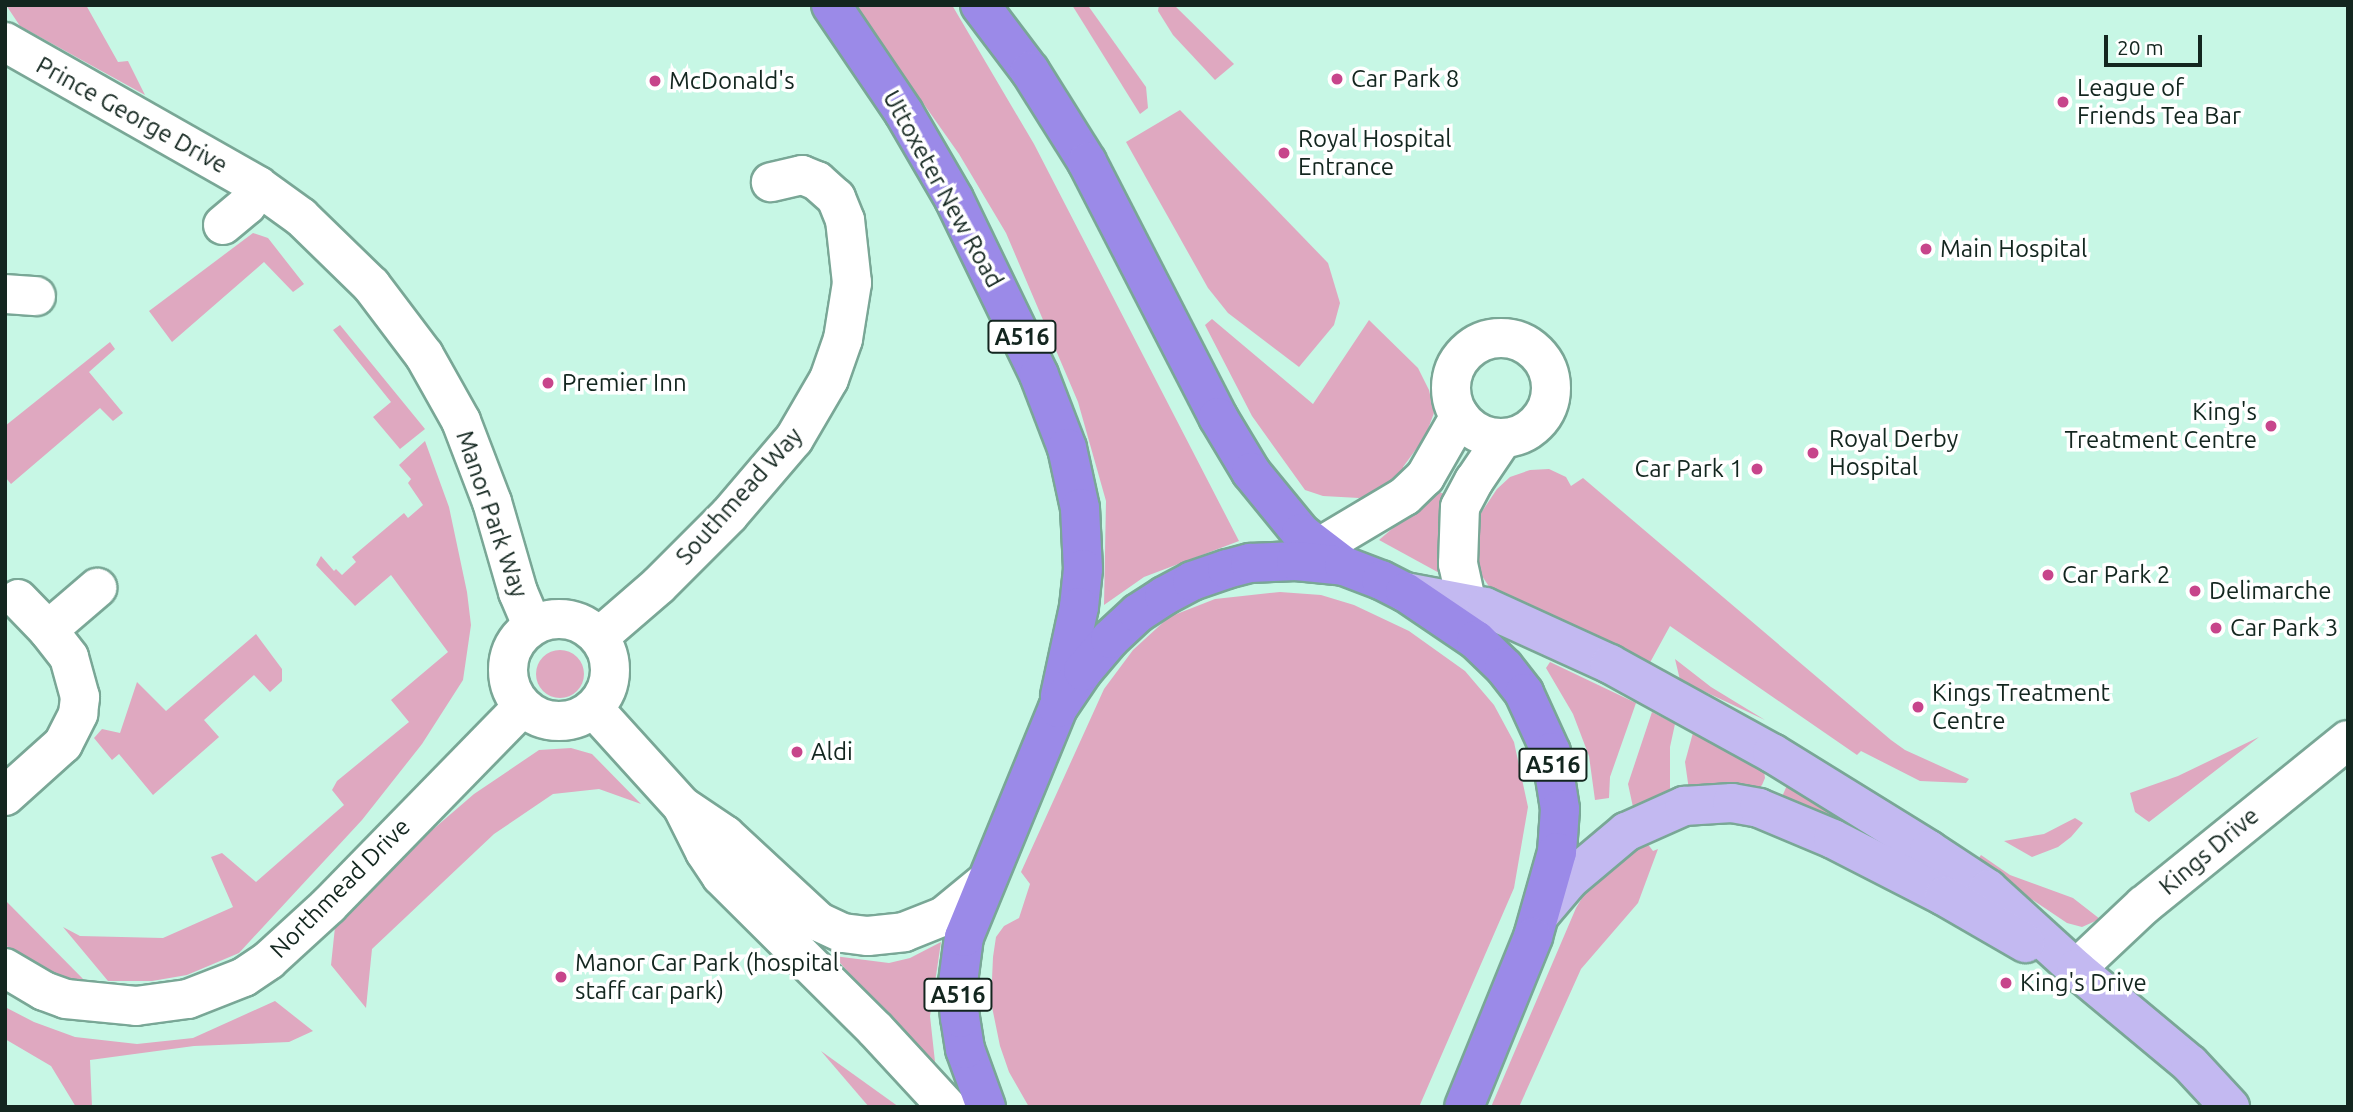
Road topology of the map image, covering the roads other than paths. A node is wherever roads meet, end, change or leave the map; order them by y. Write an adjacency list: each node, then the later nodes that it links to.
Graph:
1 (831, 5): 19 (highway, Uttoxeter New Road / A516)
2 (980, 5): 9 (highway, A516)
3 (5, 43): 5 (street, Prince George Drive)
4 (771, 182): 16 (street, Southmead Way)
5 (258, 186): 6 (street); 14 (street, Manor Park Way)
6 (223, 225)
7 (1460, 416): 8 (street); 8 (street); 9 (street)
8 (1503, 438): 13 (street)
9 (1320, 558): 11 (highway, A516); 19 (highway, A516)
10 (97, 588): 15 (street)
11 (1405, 592): 13 (main road); 17 (highway, A516)
12 (18, 599): 15 (street)
13 (1464, 602): 17 (street); 27 (main road)
14 (532, 625): 16 (street); 18 (street)
15 (48, 630): 22 (street)
16 (599, 637): 20 (street)
17 (1476, 640): 25 (highway, A516)
18 (522, 707): 20 (street); 26 (street, Northmead Drive)
19 (1058, 708): 24 (highway, A516)
20 (594, 709): 23 (street)
21 (2348, 740): 27 (street, Kings Drive)
22 (5, 796)
23 (682, 806): 24 (street); 29 (street)
24 (984, 884): 30 (highway, A516)
25 (1542, 912): 27 (main road); 28 (highway, A516)
26 (5, 968)
27 (2075, 968): 31 (main road)
28 (1463, 1103)
29 (947, 1107)
30 (986, 1107)
31 (2230, 1107)

